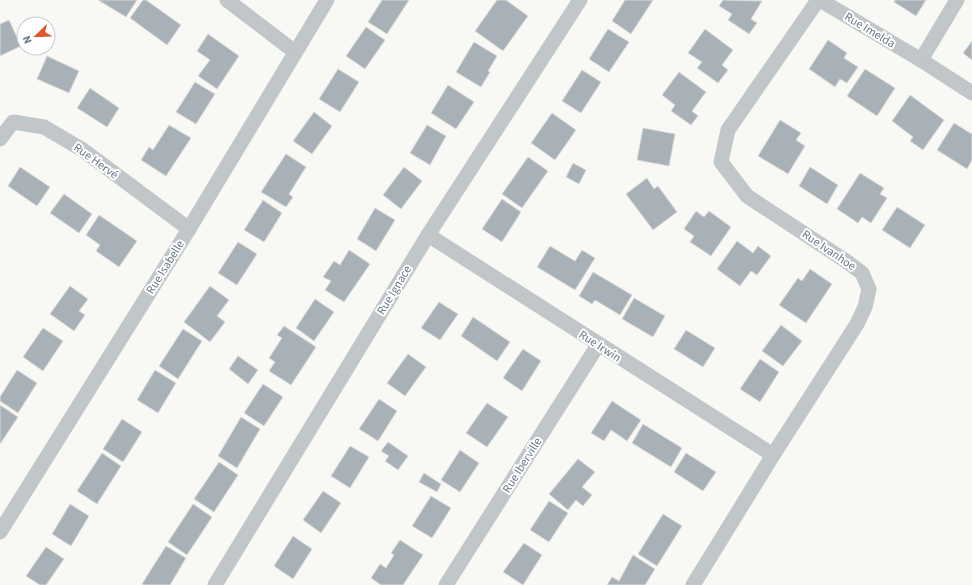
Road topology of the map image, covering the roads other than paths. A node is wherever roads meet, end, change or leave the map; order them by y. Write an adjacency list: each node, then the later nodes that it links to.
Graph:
1 (227, 0): 6 (street)
2 (327, 0): 6 (street, Rue Isabelle)
3 (580, 0): 11 (street, Rue Ignace)
4 (819, 0): 7 (street, Rue Imelda); 13 (street, Rue Ivanhoe)
5 (957, 0): 7 (street)
6 (295, 52): 10 (street, Rue Isabelle)
7 (921, 60): 8 (street, Rue Imelda)
8 (972, 93)
9 (0, 139): 10 (street, Rue Hervé)
10 (189, 230): 14 (street, Rue Isabelle)
11 (428, 235): 12 (street, Rue Irwin); 15 (street, Rue Ignace)
12 (598, 345): 13 (street, Rue Irwin); 16 (street, Rue Iberville)
13 (773, 455): 17 (street, Rue Ivanhoe)
14 (0, 532)
15 (215, 585)
16 (446, 585)
17 (693, 585)

